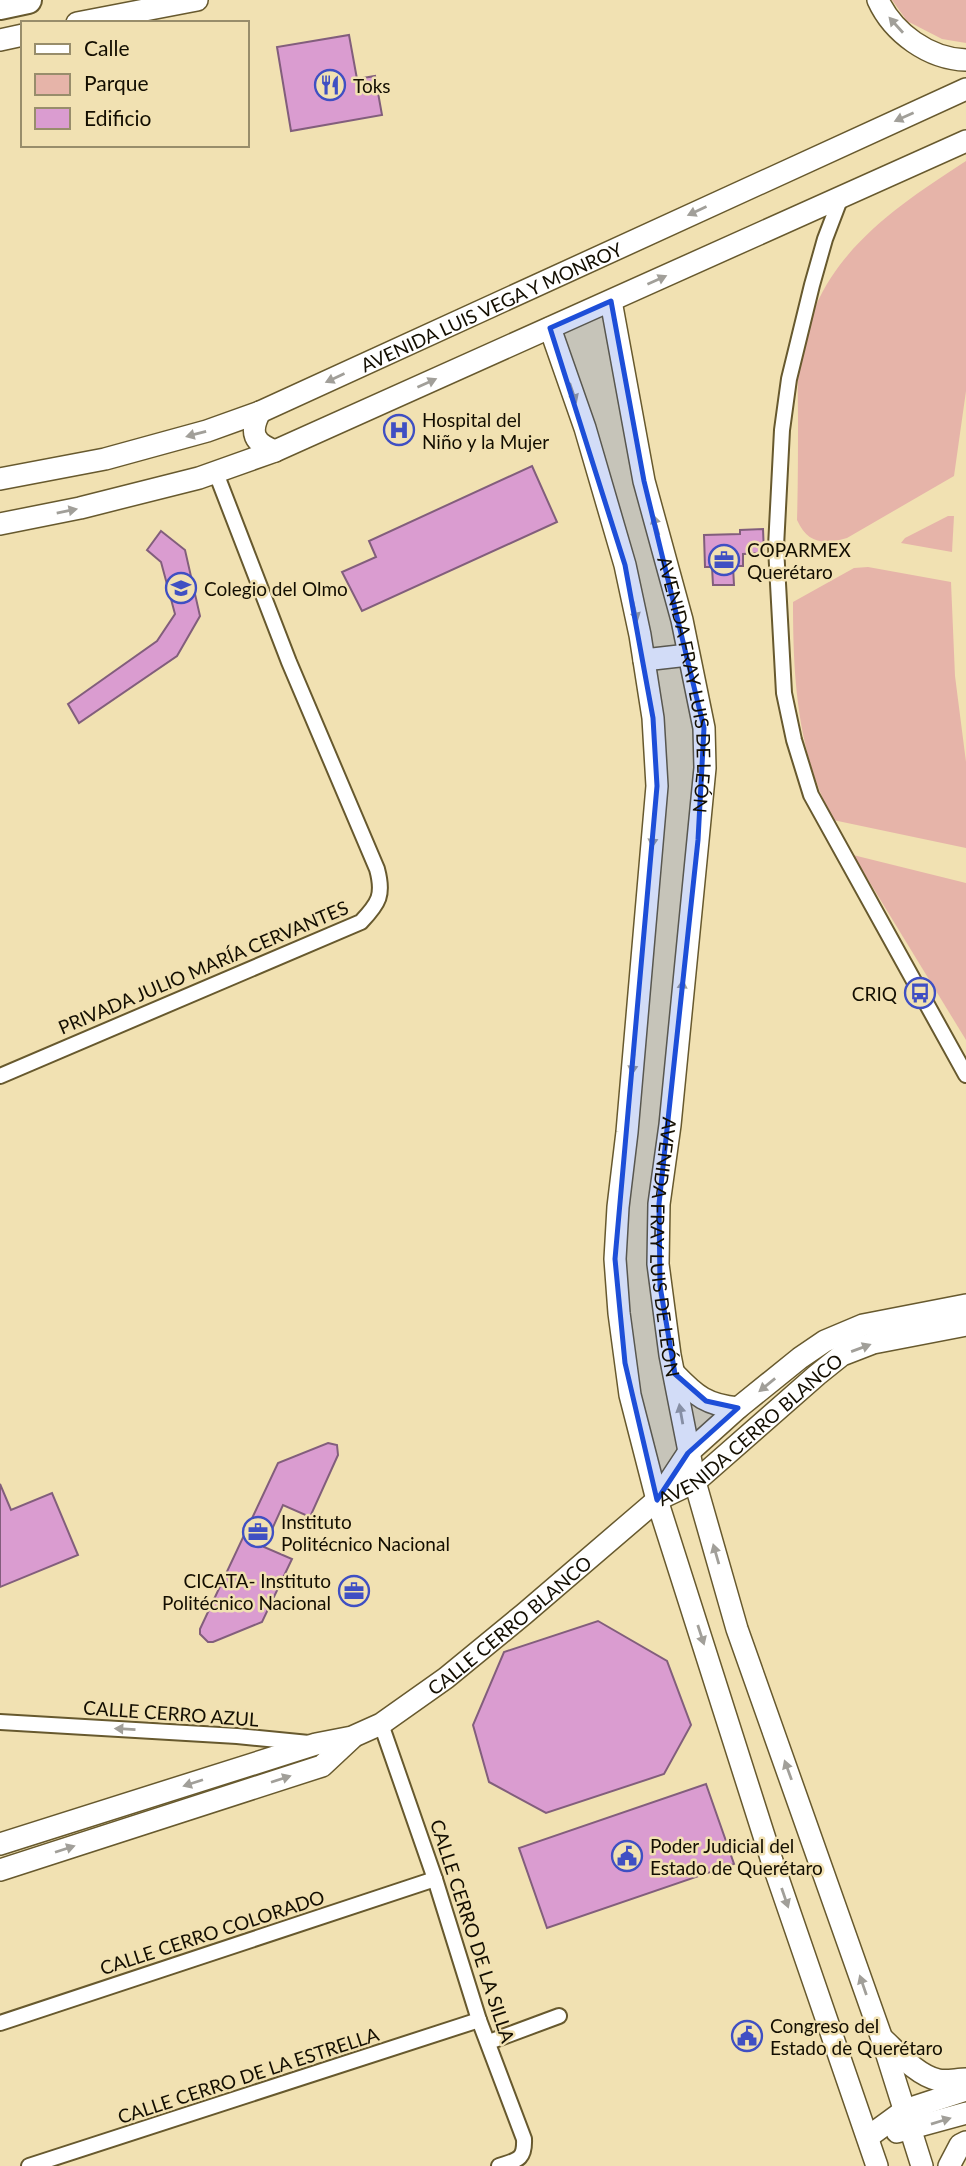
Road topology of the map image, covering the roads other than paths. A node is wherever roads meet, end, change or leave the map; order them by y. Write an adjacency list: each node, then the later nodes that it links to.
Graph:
1 (28, 0): 4 (highway)
2 (197, 0): 5 (main road)
3 (878, 0): 8 (main road, one-way to 3)
4 (0, 6)
5 (87, 21)
6 (21, 35): 7 (main road)
7 (0, 40)
8 (966, 60)
9 (966, 89): 14 (main road, AVENIDA LUIS VEGA Y MONROY, one-way to 14)
10 (966, 141): 11 (main road)
11 (841, 197): 12 (main road, one-way to 11); 21 (street)
12 (611, 301): 13 (main road); 19 (main road, AVENIDA FRAY LUIS DE LEÓN, one-way to 12)
13 (551, 328): 15 (main road, one-way to 13); 20 (main road, AVENIDA FRAY LUIS DE LEÓN, one-way to 20)
14 (260, 412): 15 (main road); 17 (main road, AVENIDA LUIS VEGA Y MONROY, one-way to 17)
15 (275, 451): 16 (main road)
16 (216, 473): 18 (main road, one-way to 16); 22 (street, PRIVADA JULIO MARÍA CERVANTES)
17 (0, 479)
18 (0, 524)
19 (688, 654): 20 (main road); 25 (main road, AVENIDA FRAY LUIS DE LEÓN, one-way to 19)
20 (644, 660): 29 (main road, AVENIDA FRAY LUIS DE LEÓN, one-way to 29)
21 (966, 1075)
22 (0, 1076)
23 (966, 1305): 26 (main road, AVENIDA CERRO BLANCO, one-way to 26)
24 (966, 1325): 28 (main road, AVENIDA CERRO BLANCO, one-way to 24)
25 (675, 1374): 26 (main road); 27 (main road, AVENIDA FRAY LUIS DE LEÓN, one-way to 25)
26 (738, 1408): 27 (main road, AVENIDA CERRO BLANCO)
27 (688, 1453): 28 (main road, AVENIDA FRAY LUIS DE LEÓN); 29 (main road, AVENIDA CERRO BLANCO)
28 (695, 1482): 29 (main road, AVENIDA CERRO BLANCO); 41 (main road, AVENIDA FRAY LUIS DE LEÓN, one-way to 28)
29 (657, 1500): 31 (main road, CALLE CERRO BLANCO); 47 (main road, AVENIDA FRAY LUIS DE LEÓN, one-way to 47)
30 (0, 1722): 33 (street, CALLE CERRO AZUL, one-way to 30)
31 (381, 1724): 32 (main road, CALLE CERRO BLANCO); 37 (street, CALLE CERRO DE LA SILLA)
32 (352, 1737): 33 (main road, CALLE CERRO BLANCO); 34 (main road, CALLE CERRO BLANCO)
33 (316, 1744): 34 (street); 35 (main road, CALLE CERRO BLANCO, one-way to 35)
34 (322, 1766): 36 (main road, CALLE CERRO BLANCO, one-way to 34)
35 (0, 1844)
36 (0, 1870)
37 (435, 1879): 39 (street, CALLE CERRO DE LA SILLA); 40 (street, CALLE CERRO COLORADO)
38 (559, 2016): 42 (street)
39 (479, 2020): 42 (street, CALLE CERRO DE LA SILLA); 49 (street, CALLE CERRO DE LA ESTRELLA)
40 (0, 2022)
41 (881, 2036): 43 (main road); 46 (main road, AVENIDA FRAY LUIS DE LEÓN)
42 (489, 2042): 50 (street, CALLE CERRO DE LA SILLA)
43 (966, 2079)
44 (966, 2090): 46 (main road)
45 (966, 2113): 46 (main road, one-way to 45)
46 (908, 2120): 47 (main road); 52 (main road, AVENIDA FRAY LUIS DE LEÓN)
47 (868, 2137): 51 (main road, AVENIDA FRAY LUIS DE LEÓN)
48 (966, 2142): 53 (main road)
49 (29, 2166)
50 (499, 2166)
51 (877, 2166)
52 (922, 2166)
53 (949, 2166)

